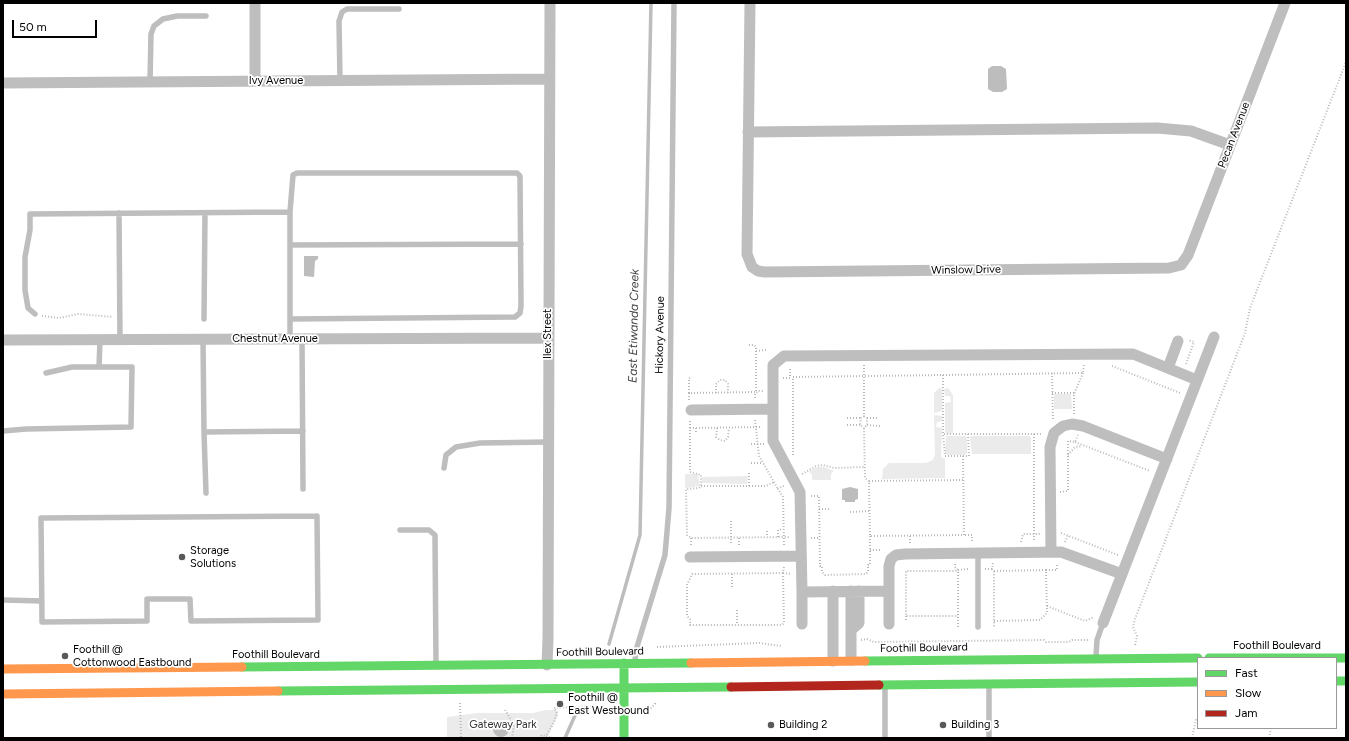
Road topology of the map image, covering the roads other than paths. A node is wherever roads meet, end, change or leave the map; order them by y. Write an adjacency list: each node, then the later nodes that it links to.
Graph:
1 (255, 3): 9 (street)
2 (550, 3): 8 (street, Ilex Street)
3 (674, 3): 68 (lane, Hickory Avenue)
4 (750, 3): 13 (street)
5 (1283, 4): 14 (street, Pecan Avenue)
6 (399, 9): 10 (lane)
7 (206, 16): 11 (lane)
8 (549, 79): 10 (street, Ivy Avenue); 25 (street, Ilex Street)
9 (255, 81): 10 (street, Ivy Avenue); 11 (street, Ivy Avenue)
10 (340, 81)
11 (150, 82): 12 (street, Ivy Avenue)
12 (3, 83)
13 (748, 132): 14 (street); 20 (street, Winslow Drive)
14 (1230, 145): 20 (street, Pecan Avenue)
15 (290, 212): 17 (lane); 18 (lane); 19 (lane)
16 (119, 213): 17 (lane); 21 (lane); 30 (lane)
17 (205, 213): 22 (lane)
18 (521, 244): 19 (lane); 23 (lane)
19 (290, 245): 23 (lane)
20 (1181, 265)
21 (35, 314)
22 (204, 319)
23 (291, 319): 26 (lane)
24 (1214, 337): 36 (street)
25 (548, 338): 27 (street, Chestnut Avenue); 42 (street, Ilex Street)
26 (290, 339): 27 (street, Chestnut Avenue); 31 (street, Chestnut Avenue)
27 (302, 339): 40 (lane)
28 (3, 340): 29 (street, Chestnut Avenue)
29 (100, 340): 30 (street, Chestnut Avenue); 33 (lane)
30 (120, 340): 31 (street, Chestnut Avenue)
31 (204, 340): 41 (lane)
32 (1182, 340): 34 (street)
33 (99, 367): 35 (lane); 39 (lane)
34 (1168, 368): 36 (street); 37 (street)
35 (46, 373)
36 (1197, 380): 43 (street)
37 (773, 409): 38 (street); 51 (street)
38 (688, 411)
39 (3, 431)
40 (303, 431): 41 (lane); 45 (lane)
41 (204, 432): 46 (lane)
42 (548, 442): 44 (lane); 69 (street, Ilex Street)
43 (1167, 459): 49 (street); 52 (street)
44 (444, 468)
45 (303, 489)
46 (206, 493)
47 (400, 530): 70 (lane)
48 (975, 549): 49 (street); 55 (street); 62 (lane)
49 (1052, 552): 52 (street)
50 (690, 556): 51 (street)
51 (801, 556): 56 (street)
52 (1122, 574): 59 (street)
53 (833, 591): 54 (street); 56 (street); 65 (street)
54 (855, 591): 55 (street); 66 (street)
55 (889, 591): 61 (street)
56 (802, 592): 60 (street)
57 (3, 600): 58 (lane)
58 (42, 601): 58 (lane)
59 (1099, 620): 63 (lane)
60 (802, 624)
61 (889, 624)
62 (978, 627)
63 (1096, 658): 64 (main road, Foothill Boulevard); 66 (main road, Foothill Boulevard)
64 (1197, 658)
65 (833, 660): 66 (main road, Foothill Boulevard); 68 (main road, Foothill Boulevard)
66 (851, 660)
67 (624, 663): 68 (main road, Foothill Boulevard); 69 (main road, Foothill Boulevard); 75 (main road)
68 (635, 663)
69 (546, 665): 70 (main road, Foothill Boulevard)
70 (436, 666): 71 (main road, Foothill Boulevard)
71 (3, 669)
72 (1197, 682): 73 (main road)
73 (989, 684): 74 (main road); 81 (lane)
74 (885, 686): 75 (main road); 80 (lane)
75 (624, 688): 76 (main road); 77 (main road)
76 (3, 694)
77 (624, 728): 78 (lane); 79 (main road)
78 (618, 738)
79 (624, 738)
80 (885, 738)
81 (989, 738)

